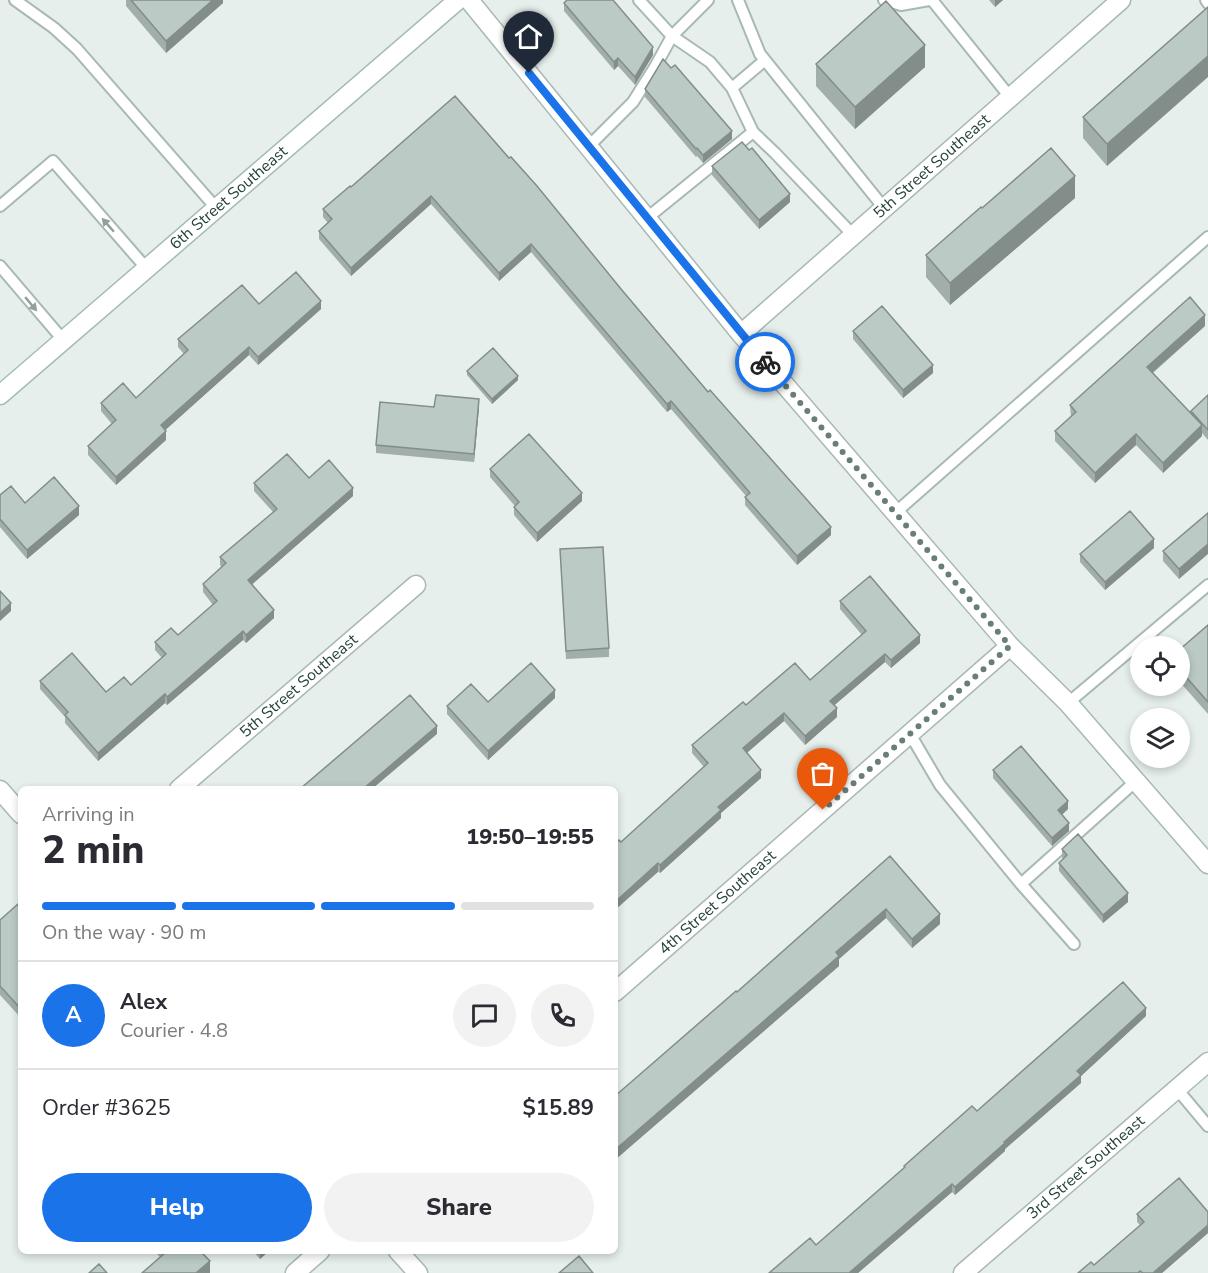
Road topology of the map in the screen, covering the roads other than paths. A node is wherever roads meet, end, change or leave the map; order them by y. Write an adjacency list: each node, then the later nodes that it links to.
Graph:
1 (15, 0): 18 (lane)
2 (458, 0): 18 (street, 6th Street Southeast)
3 (469, 0): 15 (street)
4 (639, 0): 10 (lane)
5 (708, 0): 10 (lane)
6 (738, 0): 11 (lane)
7 (884, 0): 8 (lane)
8 (931, 0): 13 (lane)
9 (1121, 0): 13 (street, 5th Street Southeast)
10 (672, 36): 12 (lane); 15 (lane)
11 (765, 60): 12 (lane); 17 (lane)
12 (732, 88): 14 (lane)
13 (1010, 97): 17 (street, 5th Street Southeast)
14 (753, 132): 19 (lane); 20 (lane)
15 (589, 146): 19 (street)
16 (0, 206): 23 (lane, one-way to 16)
17 (884, 208): 20 (street, 5th Street Southeast)
18 (217, 209): 23 (street, 6th Street Southeast)
19 (647, 218): 24 (street)
20 (853, 235): 24 (street, 5th Street Southeast)
21 (1208, 237): 27 (lane)
22 (0, 266): 25 (lane, one-way to 25)
23 (147, 269): 25 (street, 6th Street Southeast)
24 (741, 334): 27 (street)
25 (64, 341): 26 (street, 6th Street Southeast)
26 (0, 396)
27 (895, 513): 30 (street)
28 (416, 585): 34 (street, 5th Street Southeast)
29 (1208, 585): 31 (lane)
30 (1010, 646): 31 (street); 32 (street, 4th Street Southeast)
31 (1068, 703): 33 (street)
32 (910, 734): 38 (lane); 40 (street, 4th Street Southeast)
33 (1136, 781): 37 (street); 38 (lane)
34 (182, 786)
35 (0, 789): 36 (street)
36 (18, 810)
37 (1208, 864)
38 (1021, 884): 39 (lane)
39 (1074, 944)
40 (618, 989)
41 (1208, 1062): 42 (street, 3rd Street Southeast)
42 (1177, 1089): 43 (lane); 48 (street, 3rd Street Southeast)
43 (1208, 1126)
44 (317, 1254): 46 (street)
45 (401, 1254): 47 (street)
46 (295, 1273)
47 (418, 1273)
48 (963, 1273)

